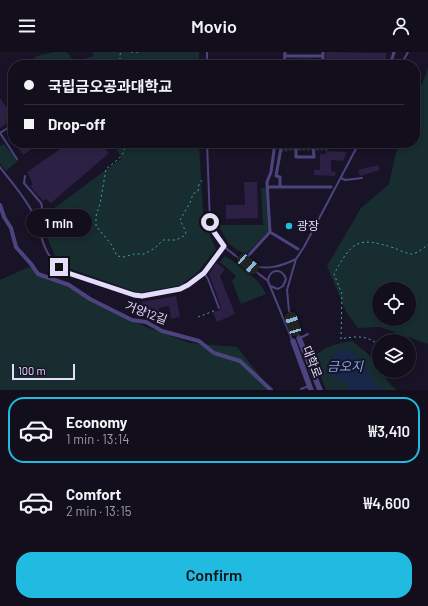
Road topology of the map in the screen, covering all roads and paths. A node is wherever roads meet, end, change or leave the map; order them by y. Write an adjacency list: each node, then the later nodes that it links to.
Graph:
1 (131, 52): 2 (path)
2 (138, 52)
3 (285, 54): 5 (street)
4 (323, 54): 5 (street)
5 (308, 55)
6 (0, 133): 7 (lane)
7 (8, 145)
8 (10, 148): 18 (lane)
9 (124, 148): 21 (path)
10 (207, 148): 31 (lane)
11 (275, 148): 16 (street)
12 (281, 148): 17 (street)
13 (296, 148): 14 (street)
14 (313, 148)
15 (357, 148): 22 (lane)
16 (274, 155): 17 (street); 24 (street)
17 (280, 155): 25 (street)
18 (17, 159)
19 (0, 167): 28 (lane)
20 (25, 176): 28 (lane)
21 (204, 178)
22 (341, 178): 23 (lane); 34 (lane)
23 (362, 178)
24 (268, 187): 25 (street); 29 (street)
25 (280, 187): 26 (street)
26 (331, 187)
27 (0, 205): 50 (street, 거양12길)
28 (34, 215): 38 (lane)
29 (270, 232): 32 (street); 33 (street)
30 (428, 245): 47 (path)
31 (224, 246): 35 (lane); 38 (lane)
32 (298, 249)
33 (247, 257)
34 (296, 259): 36 (lane); 42 (lane)
35 (248, 264): 36 (lane); 39 (lane)
36 (284, 264): 37 (lane)
37 (276, 271): 39 (lane); 40 (lane)
38 (204, 273): 43 (lane)
39 (268, 281): 41 (lane)
40 (286, 281): 41 (lane); 42 (lane)
41 (270, 286): 48 (lane)
42 (287, 290): 46 (lane)
43 (219, 308): 44 (path)
44 (198, 317)
45 (308, 334): 46 (lane)
46 (299, 338): 48 (lane); 52 (street, 대학로)
47 (372, 340)
48 (292, 342): 49 (street, 대학로)
49 (310, 388): 51 (lane)
50 (271, 390)
51 (301, 390)
52 (320, 390)

